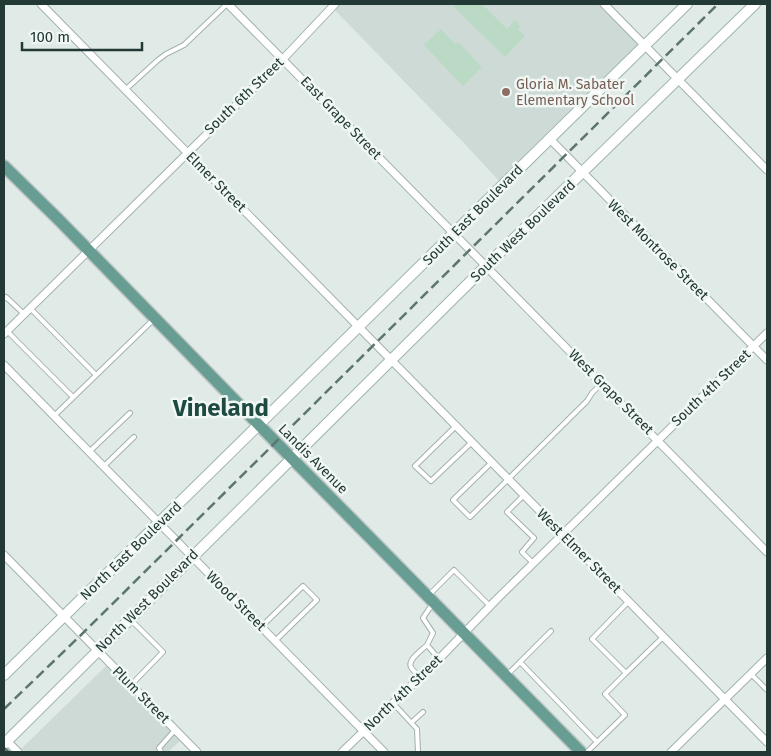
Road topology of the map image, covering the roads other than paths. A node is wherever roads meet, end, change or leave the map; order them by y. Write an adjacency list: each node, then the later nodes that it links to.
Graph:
1 (40, 4): 10 (street, Elmer Street)
2 (227, 4): 8 (street, East Grape Street); 10 (lane)
3 (335, 4): 8 (street, South 6th Street)
4 (604, 4): 7 (street)
5 (687, 4): 7 (main road, South East Boulevard)
6 (755, 4): 9 (main road, South West Boulevard)
7 (645, 46): 9 (street); 11 (main road, South East Boulevard)
8 (282, 59): 12 (street, South 6th Street); 16 (street, East Grape Street)
9 (678, 79): 14 (street); 15 (main road, South West Boulevard)
10 (125, 90): 12 (street, Elmer Street)
11 (550, 139): 15 (street, West Montrose Street); 16 (main road, South East Boulevard)
12 (187, 153): 17 (street, South 6th Street); 23 (street, Elmer Street)
13 (4, 166): 17 (main road, Landis Avenue)
14 (767, 170)
15 (582, 172): 18 (main road, South West Boulevard); 26 (street, West Montrose Street)
16 (454, 234): 18 (street, West Grape Street); 23 (main road, South East Boulevard)
17 (89, 250): 20 (street, South 6th Street); 22 (main road, Landis Avenue)
18 (486, 266): 27 (main road, South West Boulevard); 31 (street, West Grape Street)
19 (5, 297): 21 (lane)
20 (30, 308): 21 (street, South 6th Street); 30 (lane)
21 (24, 314): 24 (street, South 6th Street)
22 (154, 318): 30 (lane); 35 (main road, Landis Avenue)
23 (359, 327): 27 (street, Elmer Street); 35 (main road, South East Boulevard)
24 (5, 332): 32 (lane)
25 (767, 334): 26 (street, South 4th Street)
26 (754, 347): 28 (street, West Montrose Street); 38 (street, South 4th Street)
27 (391, 360): 36 (street, West Elmer Street); 41 (main road, South West Boulevard)
28 (767, 360)
29 (4, 365): 34 (street, Wood Street)
30 (96, 375): 32 (lane)
31 (602, 383): 38 (street, West Grape Street); 44 (lane)
32 (73, 397): 34 (lane)
33 (130, 413): 40 (lane)
34 (54, 416): 40 (street, Wood Street)
35 (259, 426): 41 (main road, Landis Avenue); 46 (main road, North East Boulevard)
36 (456, 426): 39 (street, West Elmer Street); 39 (lane)
37 (134, 437): 43 (lane)
38 (659, 440): 47 (street, South 4th Street); 48 (street, West Grape Street)
39 (472, 442): 42 (street, West Elmer Street)
40 (89, 452): 43 (street, Wood Street)
41 (291, 459): 50 (main road, North West Boulevard); 52 (main road, Landis Avenue)
42 (492, 462): 44 (street, West Elmer Street); 44 (lane)
43 (103, 466): 46 (street, Wood Street)
44 (508, 478): 45 (street, West Elmer Street)
45 (524, 495): 47 (street, West Elmer Street); 51 (lane)
46 (159, 524): 50 (street, Wood Street); 55 (main road, North East Boulevard)
47 (562, 535): 51 (street, South 4th Street); 53 (street, West Elmer Street)
48 (767, 552)
49 (4, 556): 55 (street, Plum Street)
50 (192, 557): 56 (main road, North West Boulevard); 57 (street, Wood Street)
51 (533, 563): 54 (street, South 4th Street)
52 (430, 600): 54 (lane); 59 (main road, Landis Avenue); 62 (lane)
53 (628, 602): 60 (street, West Elmer Street); 67 (lane)
54 (490, 606): 59 (street, South 4th Street)
55 (64, 617): 63 (street, Plum Street); 69 (main road, North East Boulevard)
56 (130, 618): 63 (main road, North West Boulevard); 72 (lane)
57 (261, 627): 61 (street, Wood Street); 61 (lane)
58 (551, 631): 66 (lane)
59 (463, 633): 64 (street, North 4th Street); 70 (main road, Landis Avenue)
60 (664, 637): 67 (lane); 74 (street, West Elmer Street)
61 (275, 640): 79 (street, Wood Street)
62 (427, 645): 64 (lane); 71 (lane)
63 (97, 651): 72 (street, Plum Street); 80 (main road, North West Boulevard)
64 (439, 658): 71 (street, North 4th Street)
65 (767, 658): 68 (street)
66 (520, 662): 70 (lane); 81 (lane)
67 (626, 673): 81 (lane)
68 (751, 674): 73 (lane); 74 (street)
69 (4, 676)
70 (506, 676): 89 (main road, Landis Avenue)
71 (420, 677): 75 (street, North 4th Street)
72 (131, 685): 78 (street, Plum Street)
73 (767, 690)
74 (725, 699): 82 (street, West Elmer Street); 91 (street)
75 (393, 703): 77 (lane); 79 (street, North 4th Street)
76 (424, 712): 77 (lane)
77 (412, 722): 88 (lane)
78 (175, 730): 84 (lane); 85 (street, Plum Street)
79 (364, 732): 86 (street, North 4th Street); 87 (street, Wood Street)
80 (5, 742): 83 (street)
81 (597, 742): 90 (lane)
82 (767, 742)
83 (18, 752)
84 (161, 752)
85 (197, 752)
86 (342, 752)
87 (384, 752)
88 (418, 752)
89 (581, 752)
90 (587, 752)
91 (671, 752)

